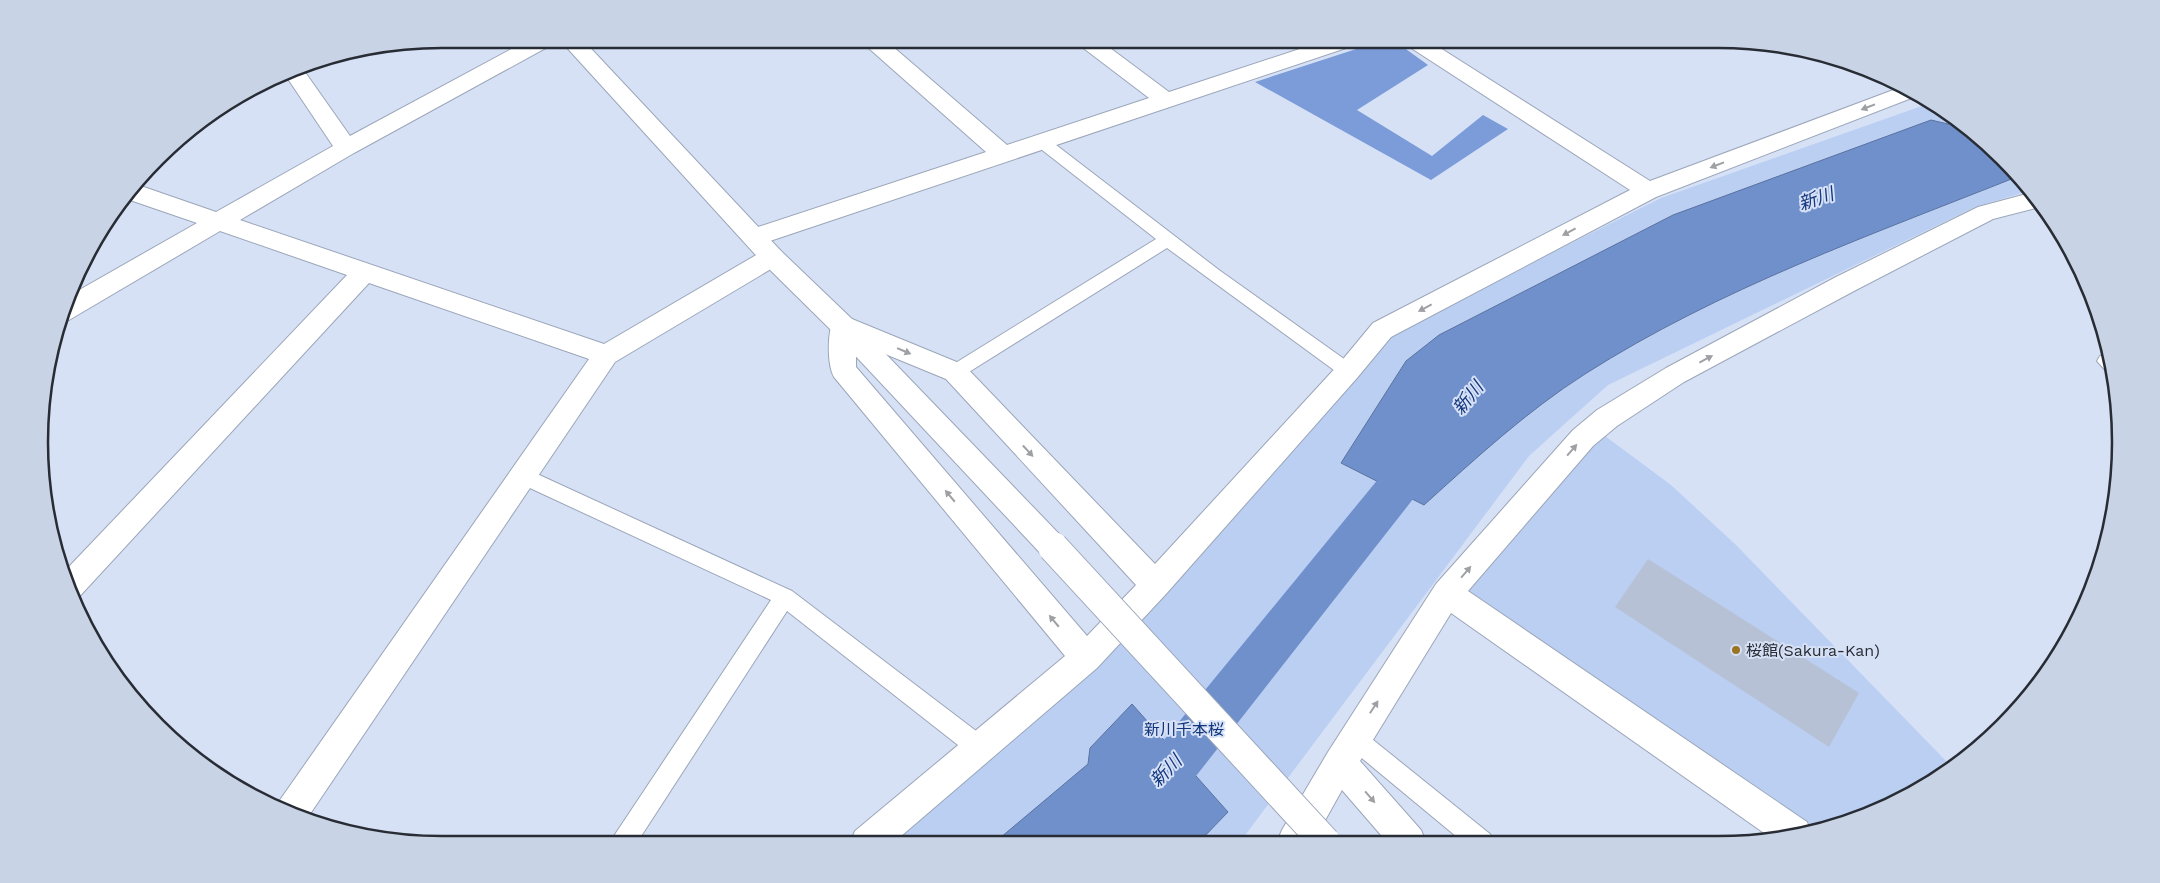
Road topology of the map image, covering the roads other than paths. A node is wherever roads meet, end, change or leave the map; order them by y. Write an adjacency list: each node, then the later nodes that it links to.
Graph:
1 (529, 48): 11 (street)
2 (578, 48): 18 (street)
3 (881, 48): 12 (street)
4 (1098, 48): 9 (street)
5 (1320, 48): 9 (street)
6 (1426, 48): 13 (street)
7 (296, 75): 11 (street)
8 (1904, 94): 13 (street, one-way to 13)
9 (1166, 100): 10 (street)
10 (1042, 142): 12 (street); 17 (lane)
11 (346, 148): 16 (street)
12 (1003, 154): 18 (street)
13 (1648, 191): 23 (street, one-way to 23)
14 (136, 193): 16 (street)
15 (2030, 201): 28 (street, one-way to 15)
16 (220, 221): 19 (street); 20 (street)
17 (1167, 240): 23 (lane); 24 (lane)
18 (763, 247): 21 (street); 22 (street)
19 (366, 271): 22 (street); 26 (street)
20 (71, 307)
21 (843, 326): 24 (street, one-way to 24); 30 (street, one-way to 21); 38 (street, bridge)
22 (606, 355): 25 (street)
23 (1348, 371): 27 (street)
24 (955, 372): 27 (street, one-way to 27)
25 (524, 476): 29 (lane); 33 (street)
26 (73, 582)
27 (1155, 585): 30 (street)
28 (1447, 593): 32 (street, one-way to 28); 34 (street)
29 (785, 597): 31 (lane); 35 (lane)
30 (1086, 658): 31 (street)
31 (980, 748): 36 (street)
32 (1347, 751): 37 (street); 39 (street, one-way to 39); 40 (lane)
33 (295, 808)
34 (1788, 829)
35 (627, 836)
36 (875, 836)
37 (1297, 836)
38 (1319, 836)
39 (1405, 836)
40 (1473, 836)

